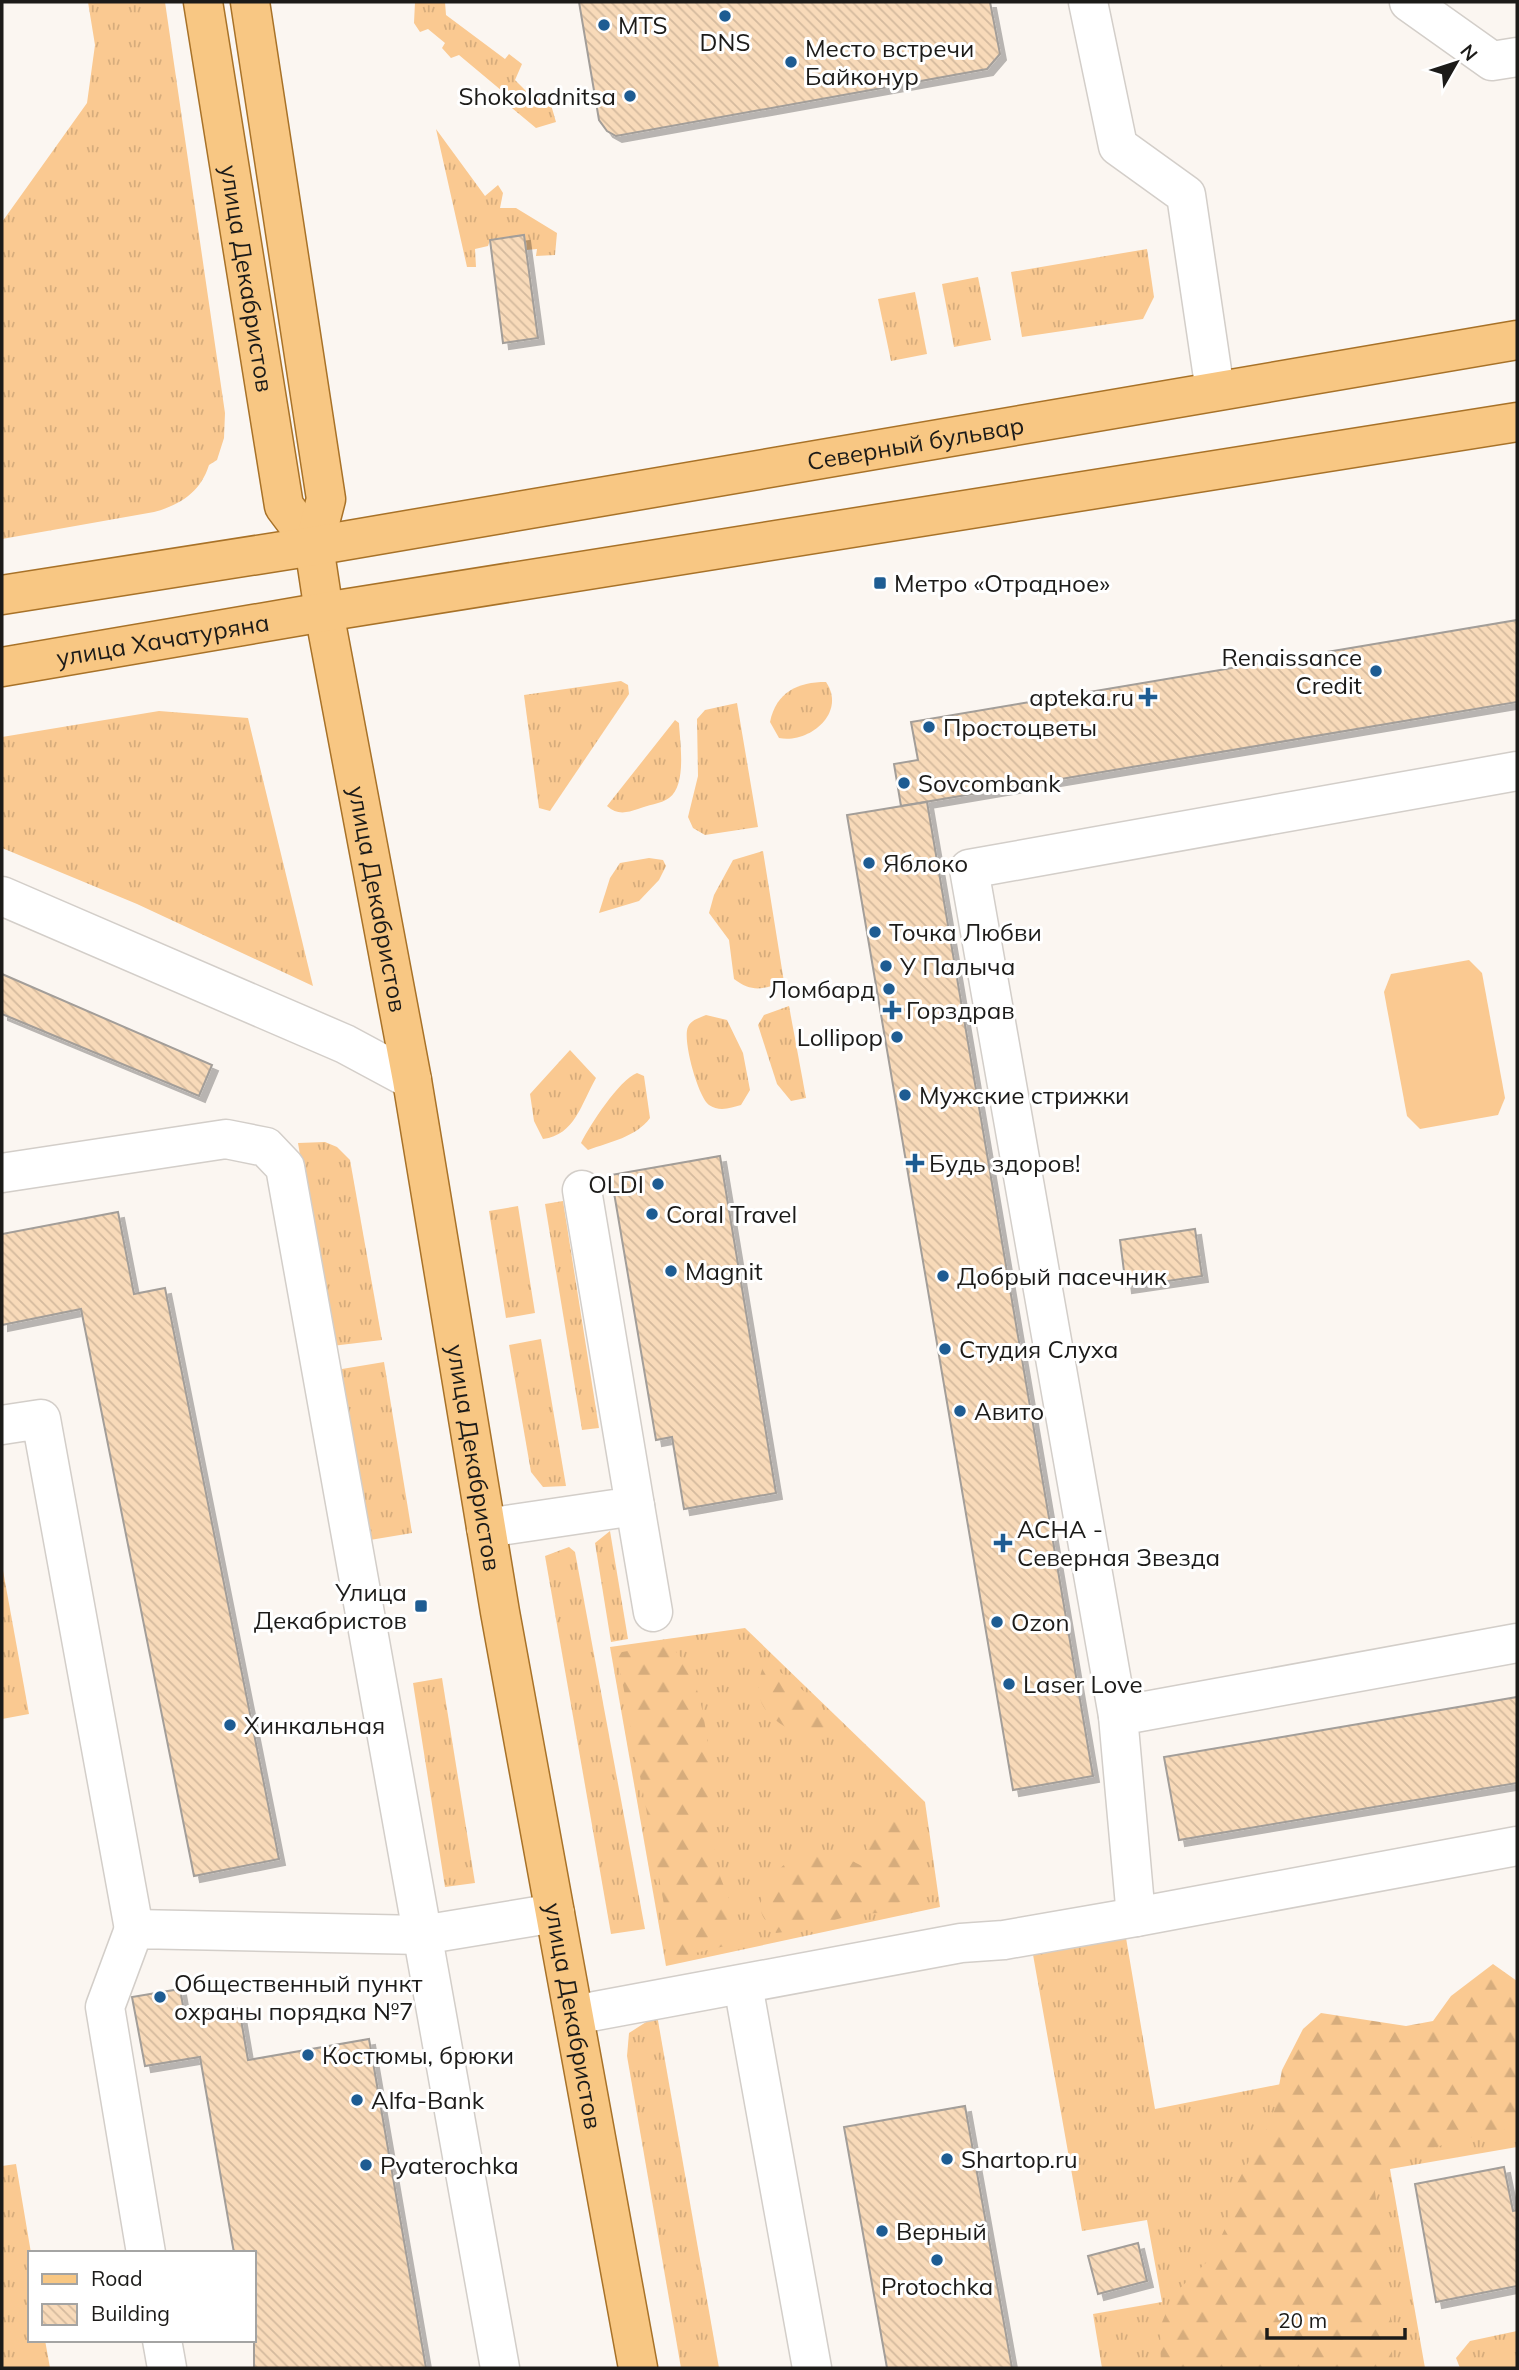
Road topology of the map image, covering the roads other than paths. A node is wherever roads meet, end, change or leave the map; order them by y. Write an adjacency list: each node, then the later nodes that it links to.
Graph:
1 (202, 2): 9 (main road, улица Декабристов)
2 (250, 2): 9 (main road, улица Декабристов)
3 (1087, 2): 7 (street)
4 (1409, 2): 5 (street)
5 (1517, 57)
6 (1517, 340): 7 (main road, Северный бульвар)
7 (1215, 391): 9 (main road, Северный бульвар)
8 (1517, 422): 11 (main road)
9 (314, 546): 10 (main road); 11 (main road, улица Декабристов)
10 (2, 596)
11 (324, 612): 12 (main road, улица Хачатуряна); 15 (main road, улица Декабристов)
12 (2, 667)
13 (1517, 771): 23 (street)
14 (2, 896): 15 (street)
15 (412, 1080): 20 (main road, улица Декабристов)
16 (2, 1173): 28 (street)
17 (582, 1190): 19 (street)
18 (2, 1425): 27 (street)
19 (635, 1506): 20 (street); 21 (street)
20 (486, 1528): 25 (main road, улица Декабристов)
21 (653, 1612)
22 (1517, 1643): 23 (street)
23 (1118, 1716): 26 (street)
24 (1517, 1846): 26 (street)
25 (555, 1913): 28 (street); 30 (main road, улица Декабристов)
26 (1136, 1917): 29 (street)
27 (134, 1930): 28 (street); 31 (street)
28 (422, 1935): 34 (street)
29 (743, 1985): 30 (street); 36 (street)
30 (574, 2015): 35 (main road, улица Декабристов)
31 (146, 2251)
32 (162, 2342): 33 (street)
33 (167, 2368)
34 (500, 2368)
35 (638, 2368)
36 (812, 2368)

